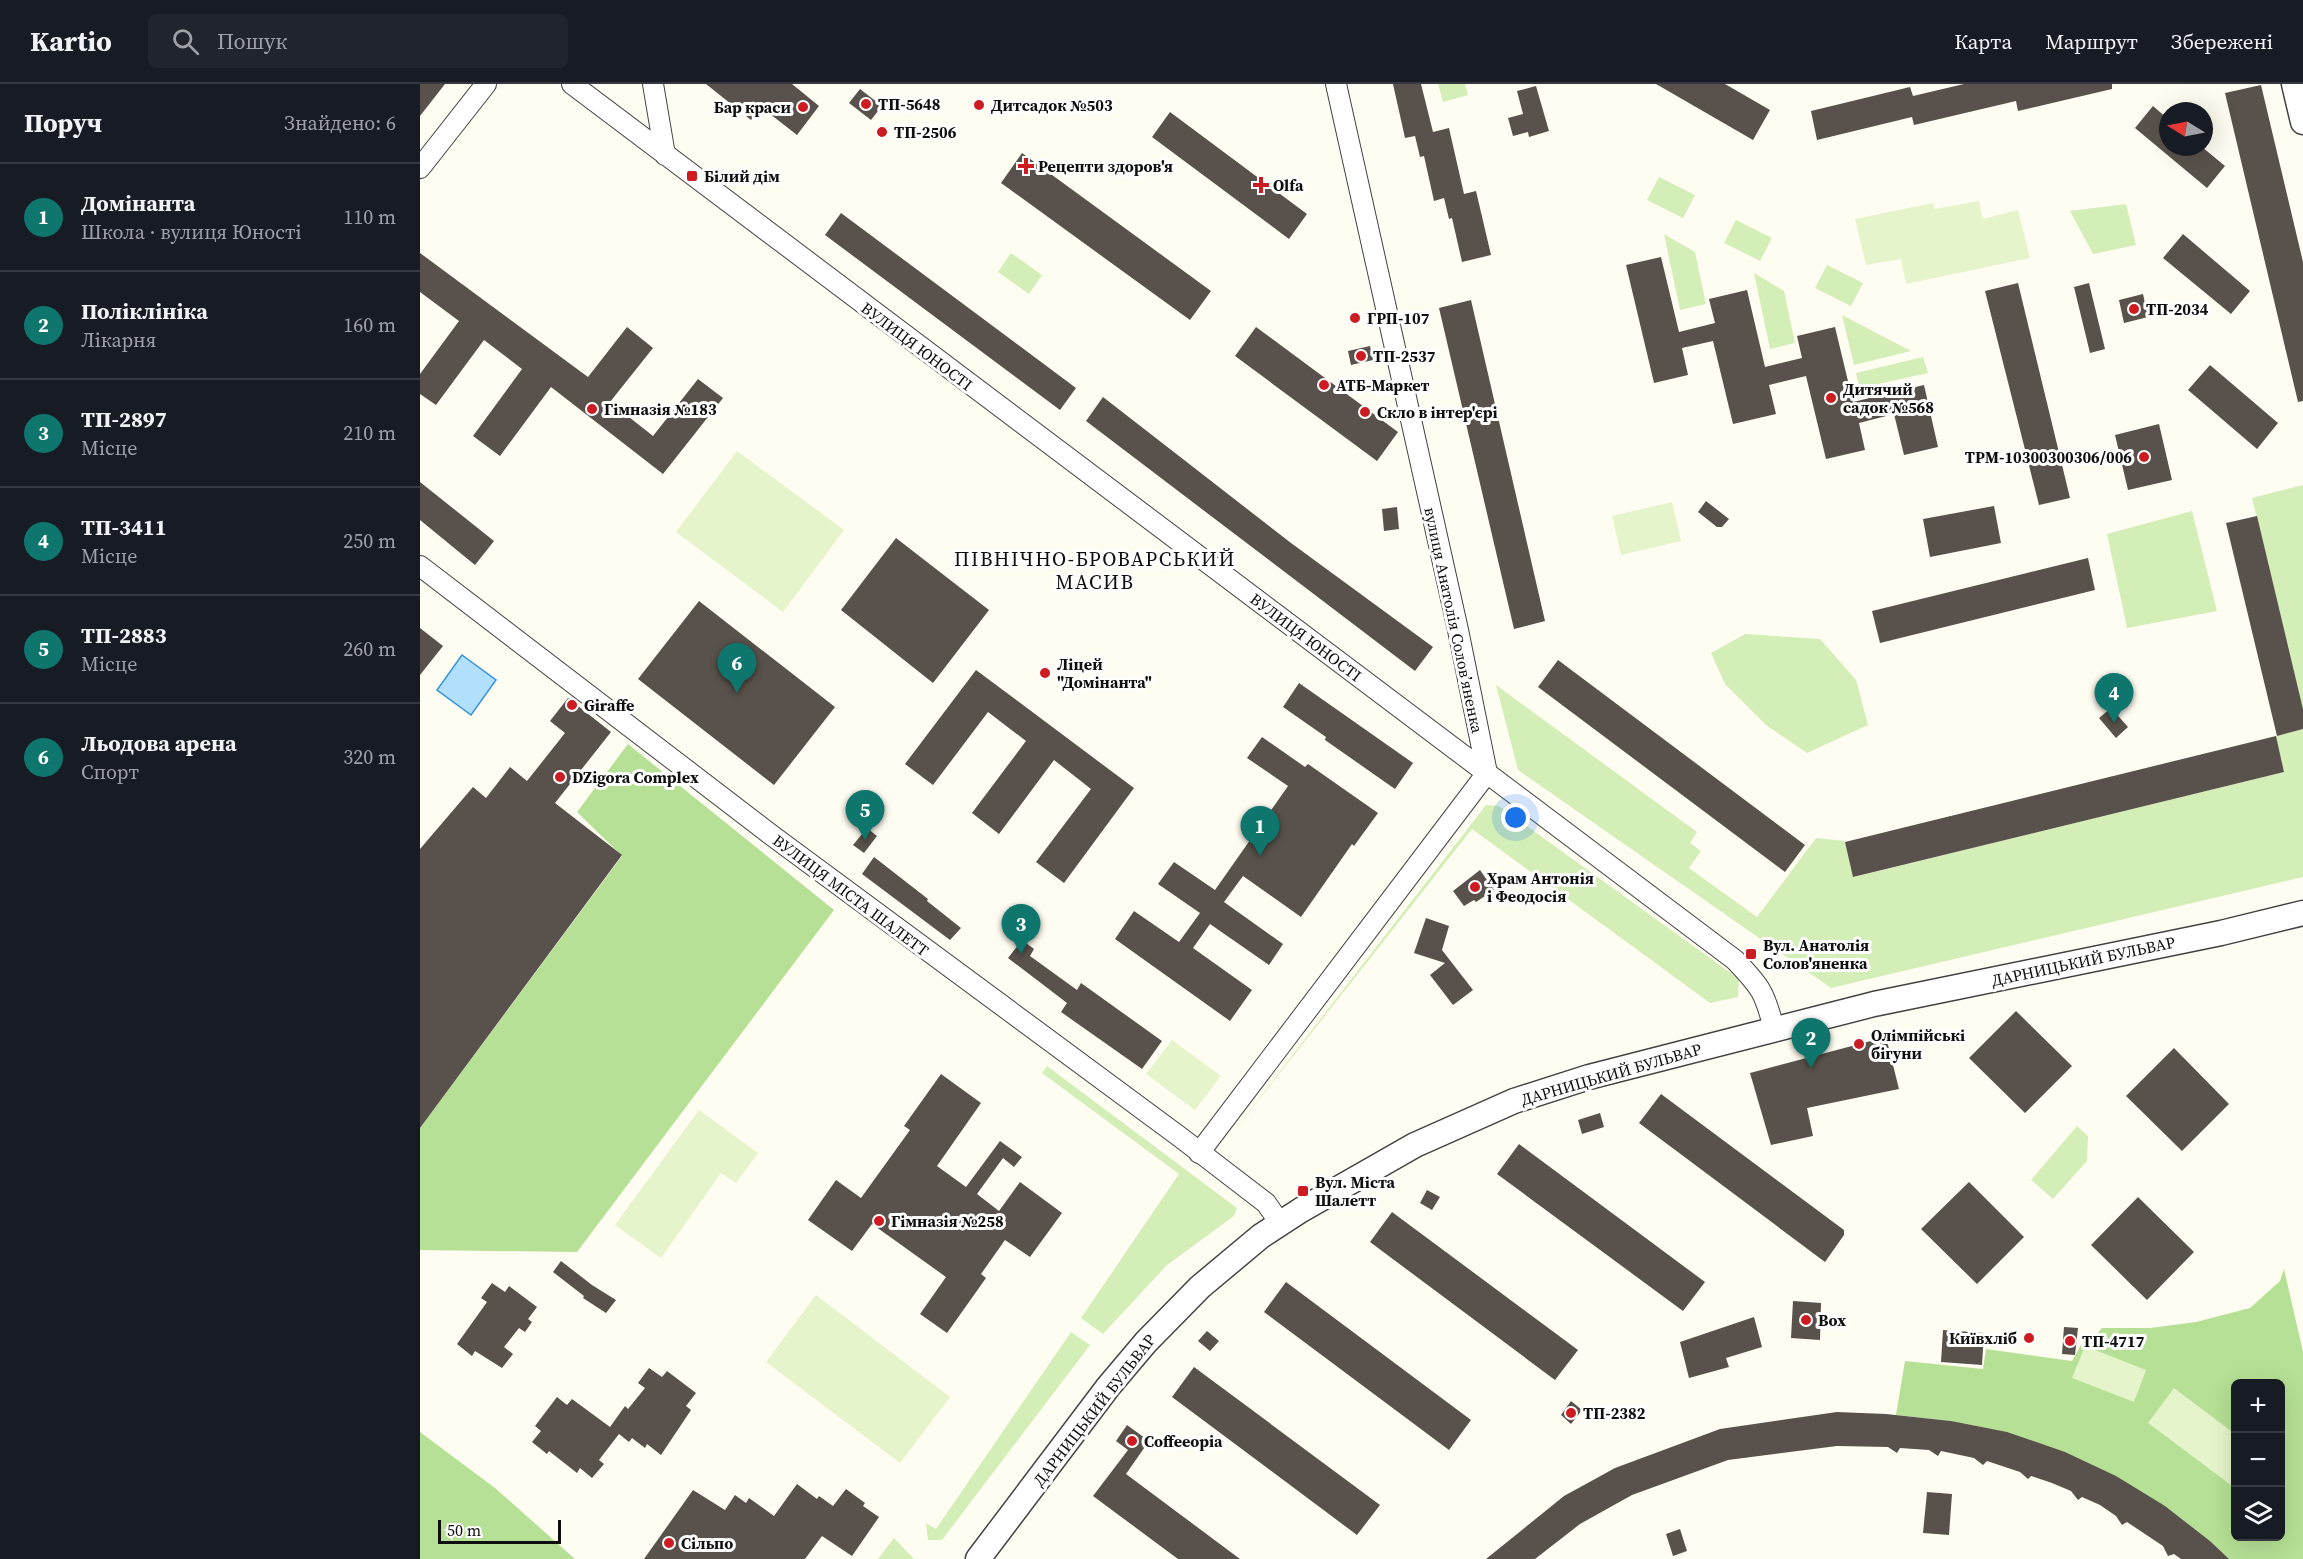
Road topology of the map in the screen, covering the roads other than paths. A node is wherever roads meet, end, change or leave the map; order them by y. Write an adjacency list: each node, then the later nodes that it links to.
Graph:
1 (486, 84): 8 (street)
2 (572, 84): 7 (street, ВУЛИЦЯ ЮНОСТІ)
3 (653, 84): 7 (street)
4 (1336, 84): 10 (street, вулиця Анатолія Соловʼяненка)
5 (2294, 84): 6 (street)
6 (2303, 122)
7 (665, 155): 10 (street, ВУЛИЦЯ ЮНОСТІ)
8 (420, 168)
9 (420, 567): 13 (street, ВУЛИЦЯ МІСТА ШАЛЕТТ)
10 (1487, 774): 12 (street); 13 (street)
11 (2303, 913): 12 (street, ДАРНИЦЬКИЙ БУЛЬВАР)
12 (1774, 1029): 14 (street, ДАРНИЦЬКИЙ БУЛЬВАР)
13 (1199, 1153): 14 (street, ВУЛИЦЯ МІСТА ШАЛЕТТ)
14 (1280, 1223): 15 (street, ДАРНИЦЬКИЙ БУЛЬВАР)
15 (978, 1559)

